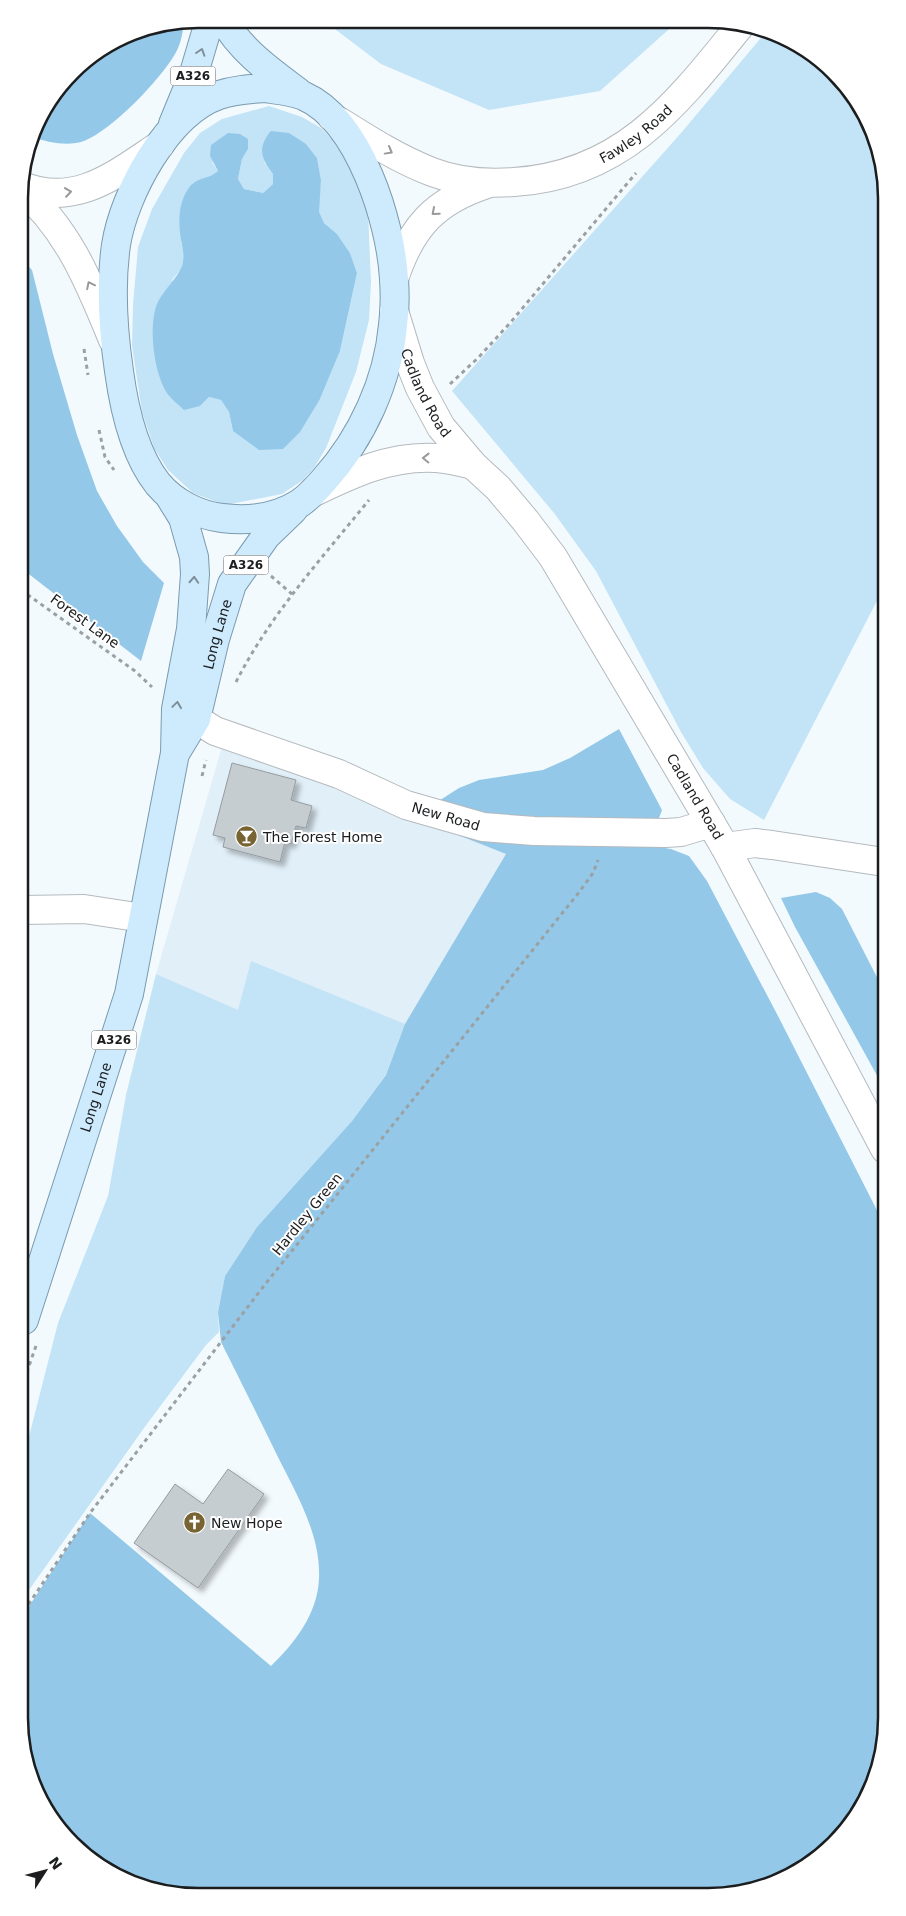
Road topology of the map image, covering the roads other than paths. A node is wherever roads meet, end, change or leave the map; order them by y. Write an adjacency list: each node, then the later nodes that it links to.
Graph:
1 (207, 28): 6 (main road, A326, one-way to 1)
2 (229, 28): 4 (main road, Long Lane)
3 (736, 30): 7 (street, Fawley Road)
4 (302, 95): 5 (main road, Long Lane); 6 (main road)
5 (332, 117): 7 (street, Fawley Road, one-way to 7); 10 (main road, Long Lane)
6 (165, 138): 8 (street, one-way to 6); 12 (main road)
7 (493, 182): 10 (street, Fawley Road, one-way to 10)
8 (28, 189)
9 (28, 194): 12 (street, one-way to 9)
10 (394, 279): 11 (main road, Long Lane)
11 (394, 311): 13 (street, Cadland Road); 15 (main road, Long Lane)
12 (116, 346): 14 (main road)
13 (474, 465): 15 (street, Cadland Road, one-way to 15); 18 (street, Cadland Road)
14 (170, 497): 15 (main road); 17 (main road, Long Lane / A326, one-way to 14)
15 (306, 498): 16 (main road, Long Lane / A326)
16 (196, 719): 17 (main road, Long Lane / A326); 18 (street, New Road)
17 (176, 753): 22 (main road, Long Lane / A326)
18 (711, 823): 19 (street, Cadland Road)
19 (725, 847): 20 (street); 23 (street, Cadland Road)
20 (878, 861)
21 (28, 910): 22 (street)
22 (143, 918): 24 (main road, Long Lane / A326)
23 (878, 1136)
24 (28, 1308)

